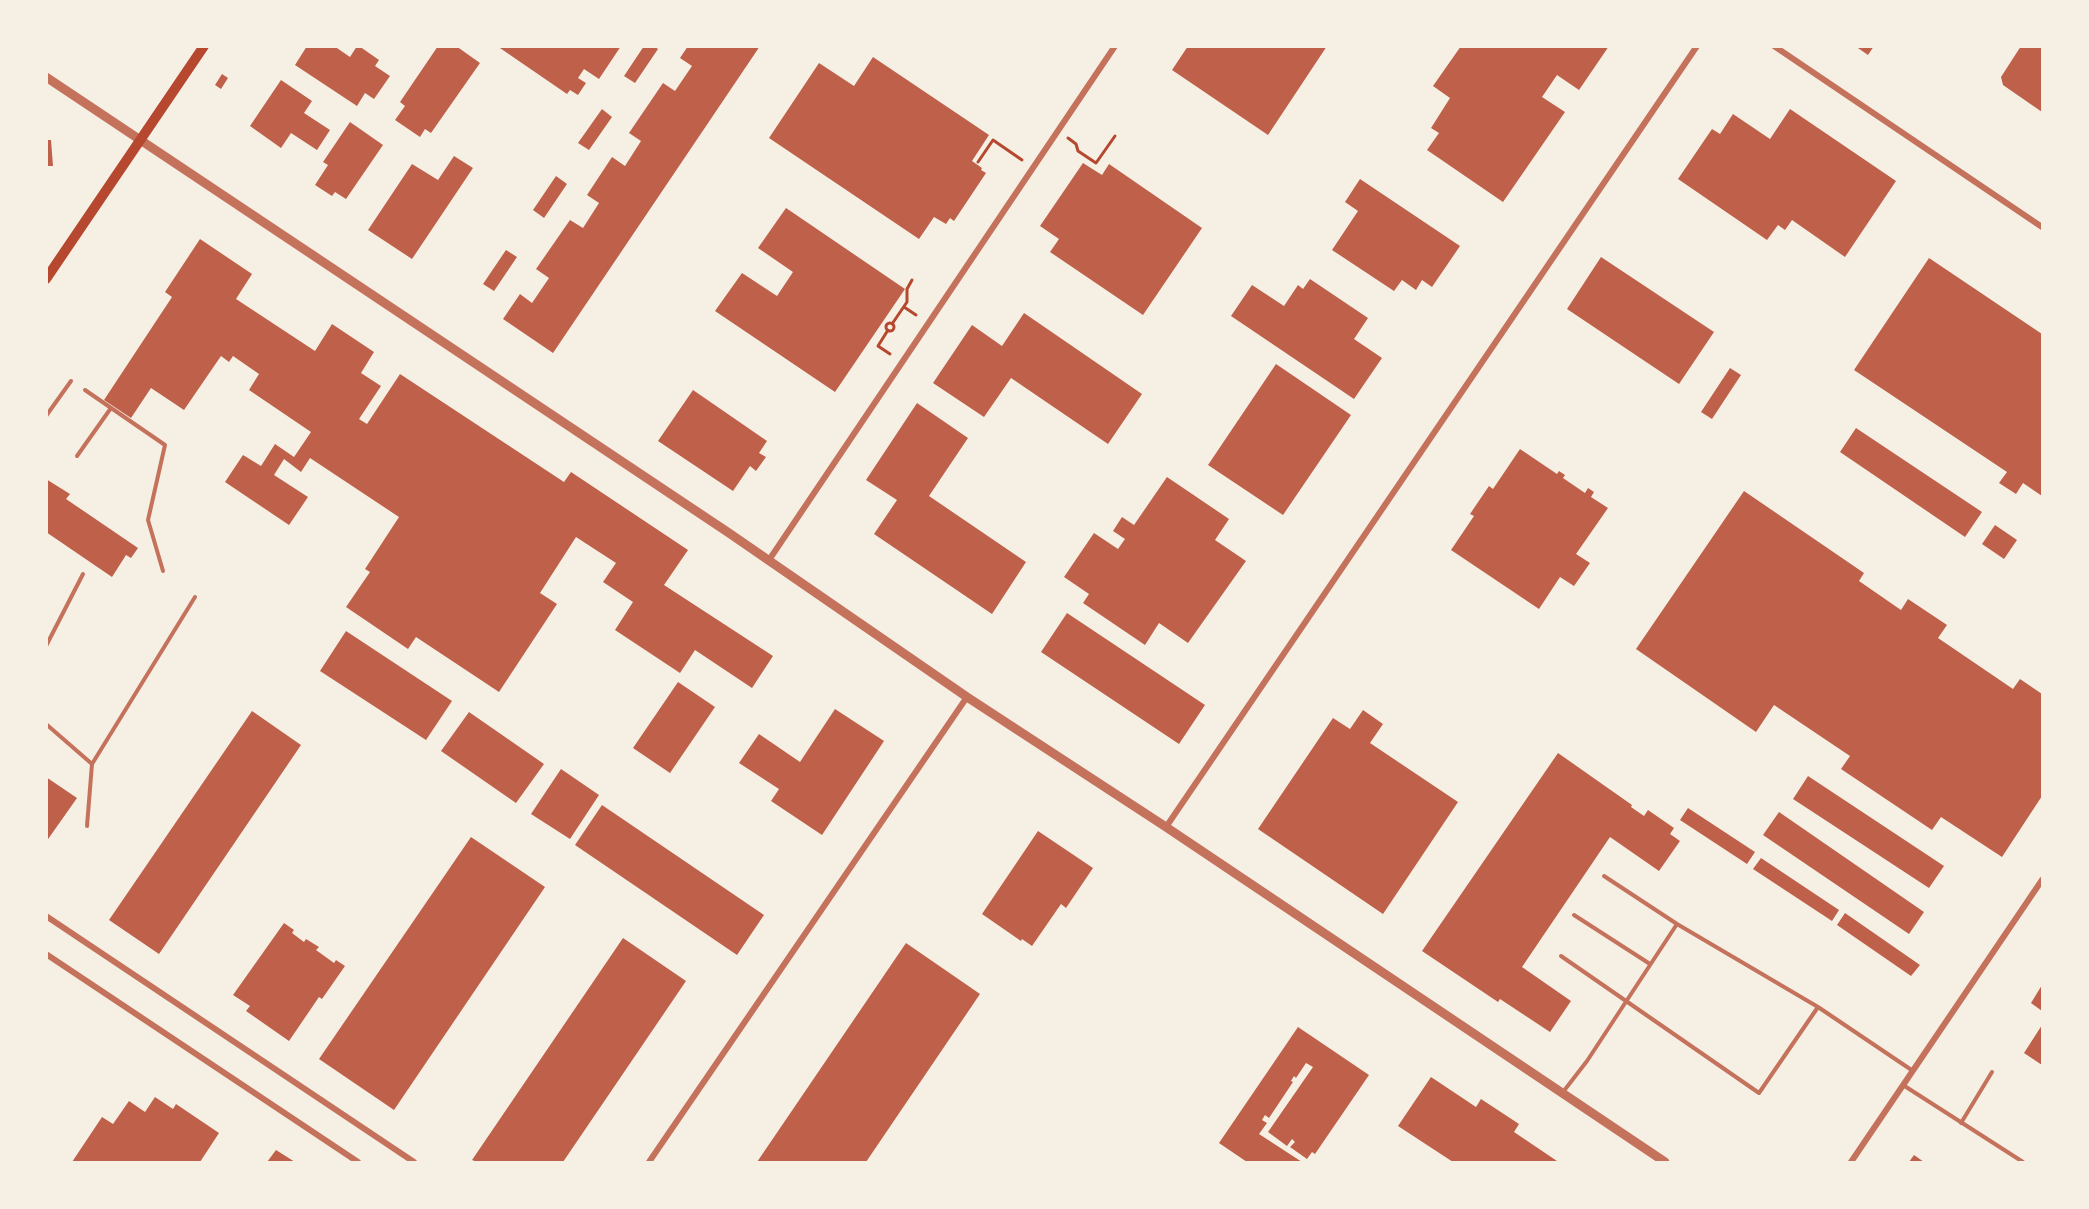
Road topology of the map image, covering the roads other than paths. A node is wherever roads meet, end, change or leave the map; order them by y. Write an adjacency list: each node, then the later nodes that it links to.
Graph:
1 (204, 46): 6 (main road)
2 (1115, 46): 14 (street)
3 (1697, 46): 23 (street)
4 (1774, 46): 7 (street)
5 (46, 77): 6 (street)
6 (140, 141): 8 (main road); 14 (street)
7 (2043, 227)
8 (46, 279)
9 (71, 381): 12 (lane)
10 (85, 390): 11 (lane)
11 (111, 408): 13 (lane); 15 (lane)
12 (46, 416)
13 (77, 456)
14 (769, 560): 19 (street)
15 (163, 572)
16 (82, 574): 18 (lane)
17 (195, 597): 21 (lane)
18 (46, 646)
19 (968, 697): 23 (street); 41 (street)
20 (46, 723): 21 (lane)
21 (92, 764): 22 (lane)
22 (87, 826)
23 (1166, 827): 37 (street)
24 (1604, 876): 28 (lane)
25 (2042, 883): 34 (street)
26 (1574, 915): 31 (lane)
27 (46, 916): 40 (street)
28 (1677, 924): 31 (lane); 33 (lane)
29 (46, 954): 39 (street)
30 (1561, 956): 32 (lane)
31 (1650, 964): 32 (lane)
32 (1625, 1000): 33 (lane); 37 (lane)
33 (1818, 1007): 34 (lane)
34 (1913, 1071): 36 (street)
35 (1992, 1072): 38 (lane)
36 (1903, 1085): 38 (lane); 43 (street)
37 (1562, 1094): 42 (street)
38 (1961, 1122): 44 (lane)
39 (358, 1162)
40 (414, 1162)
41 (649, 1162)
42 (1665, 1162)
43 (1851, 1162)
44 (2023, 1162)

